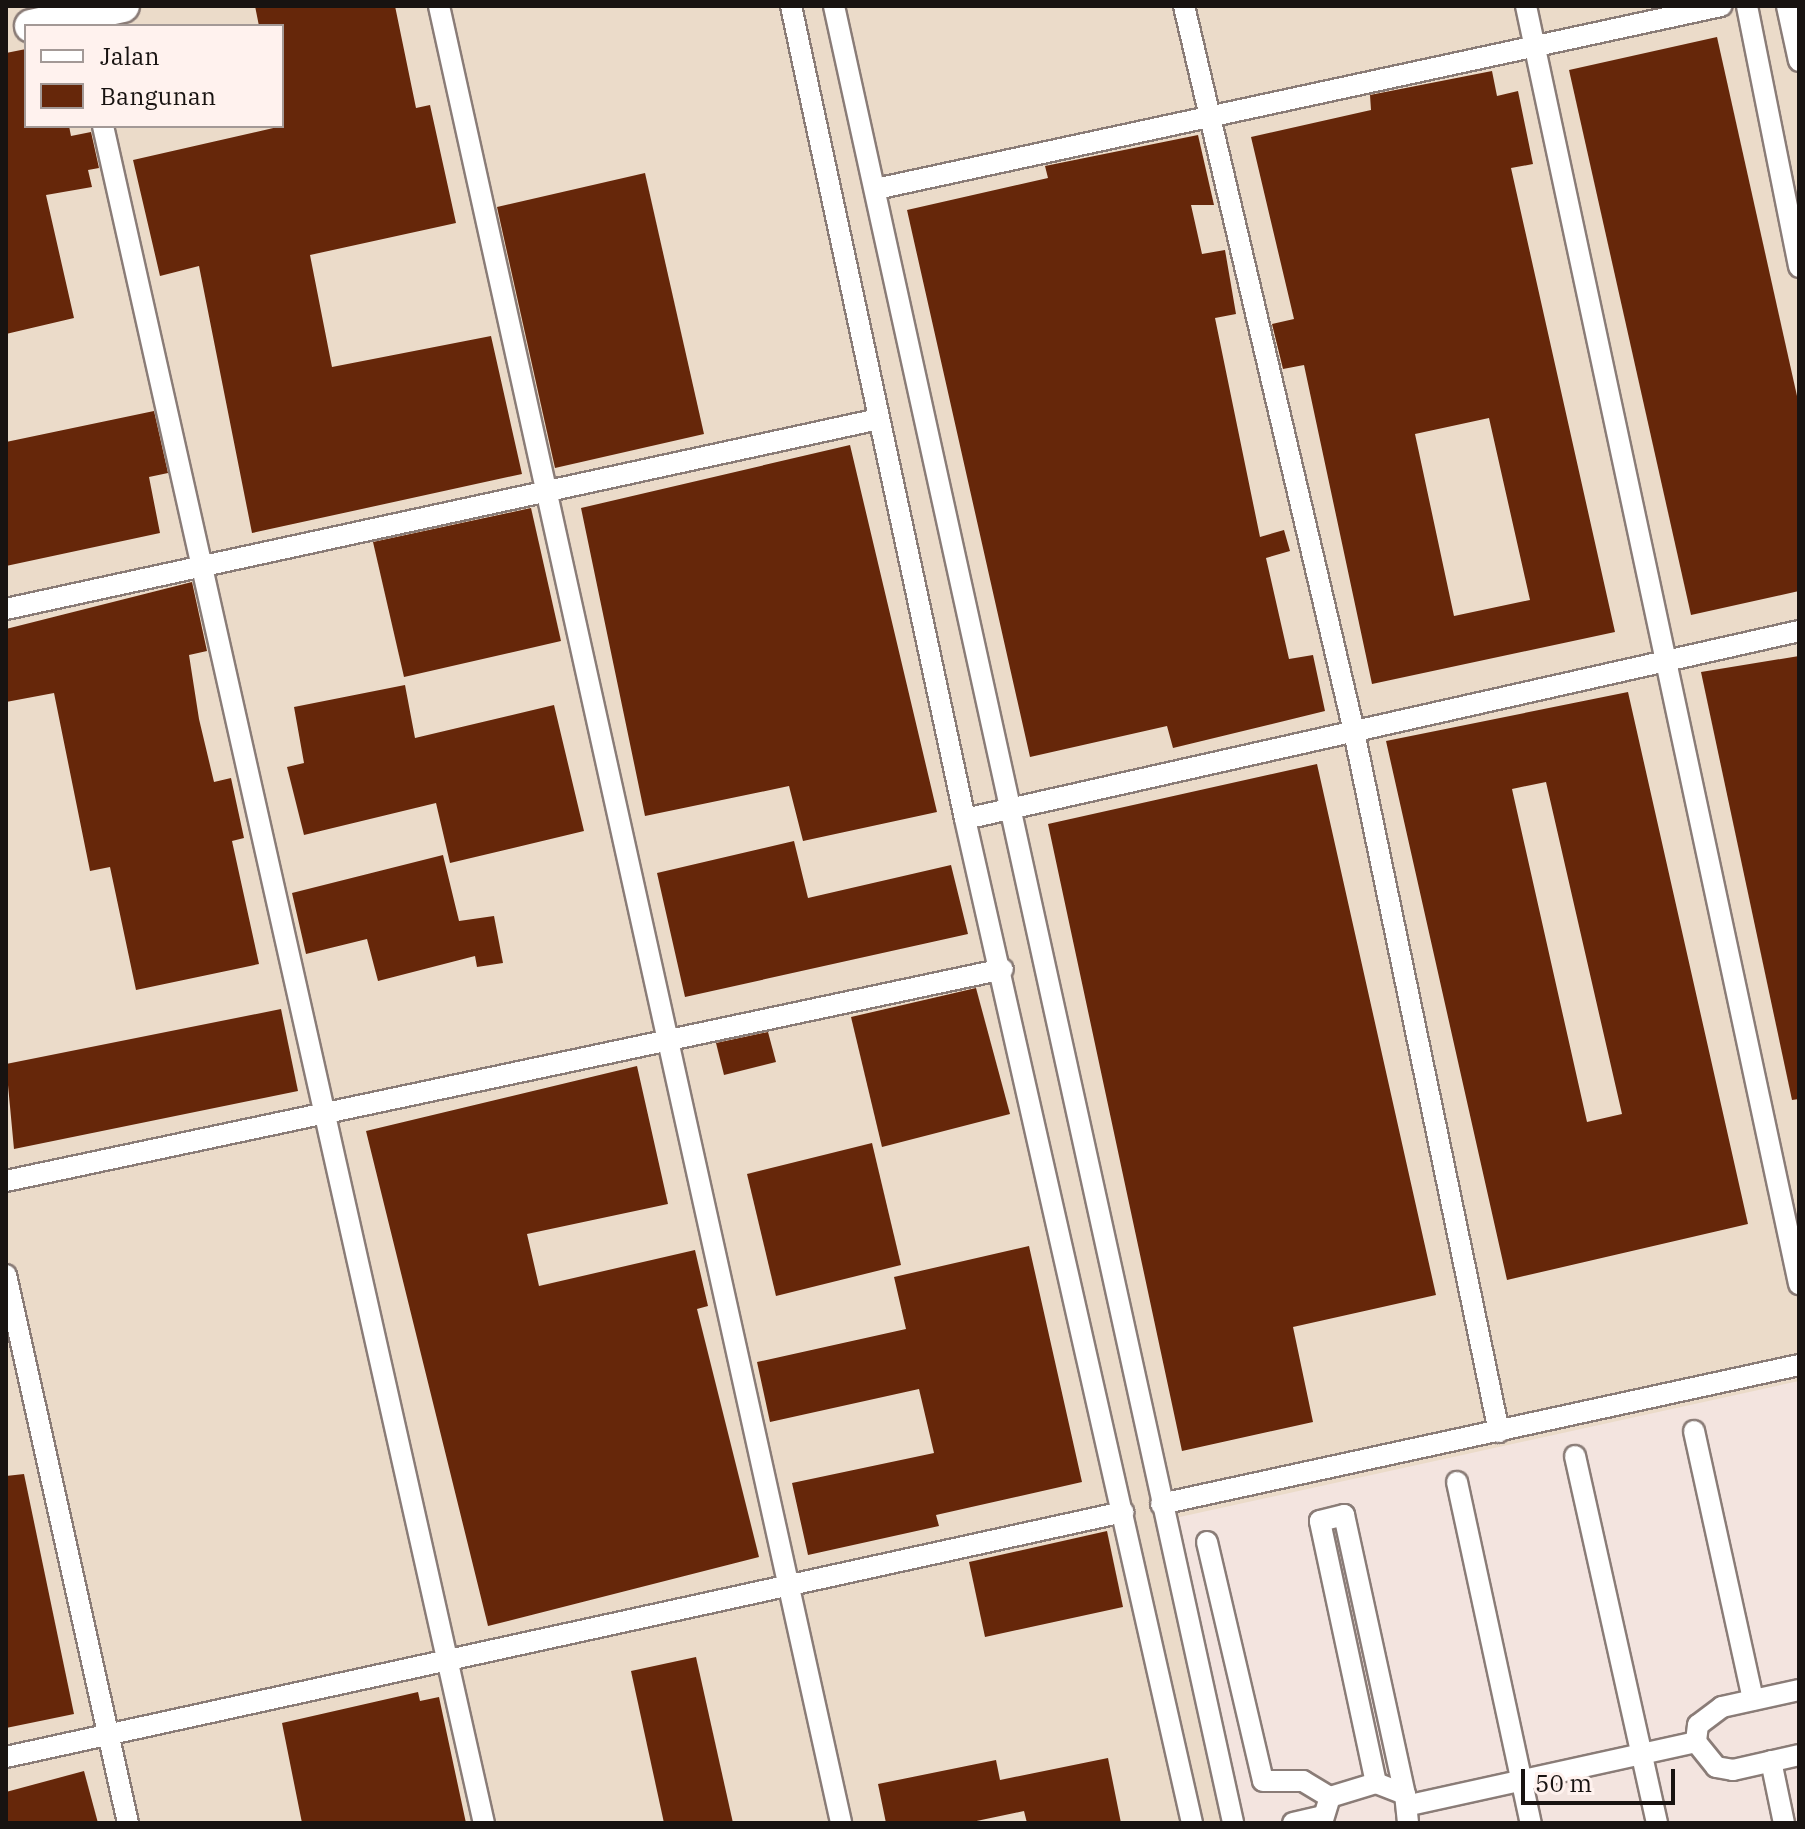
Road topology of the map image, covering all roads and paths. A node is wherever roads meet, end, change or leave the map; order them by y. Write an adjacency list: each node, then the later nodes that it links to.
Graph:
1 (123, 6): 10 (main road)
2 (439, 6): 19 (street)
3 (791, 6): 18 (street)
4 (834, 6): 16 (street)
5 (1184, 6): 14 (street)
6 (1526, 6): 12 (street)
7 (1721, 6): 12 (street)
8 (1747, 6): 17 (street)
9 (1787, 6): 13 (street)
10 (78, 16): 11 (main road)
11 (38, 24)
12 (1533, 46): 14 (street); 23 (street)
13 (1799, 61)
14 (1207, 116): 16 (street); 24 (street)
15 (103, 128): 20 (street)
16 (876, 189): 25 (street)
17 (1799, 267)
18 (879, 419): 19 (street); 26 (street)
19 (545, 491): 20 (street); 28 (street)
20 (202, 568): 21 (street); 29 (street)
21 (6, 609)
22 (1799, 631): 23 (street)
23 (1661, 661): 24 (street); 32 (street)
24 (1353, 727): 25 (street); 35 (street)
25 (1008, 805): 26 (street); 38 (street)
26 (965, 819): 27 (street)
27 (1003, 969): 28 (street); 39 (street)
28 (670, 1038): 29 (street); 41 (street)
29 (328, 1114): 30 (street); 42 (street)
30 (6, 1181)
31 (6, 1275): 45 (street)
32 (1799, 1284)
33 (1799, 1365): 35 (street)
34 (1694, 1431): 44 (street)
35 (1499, 1432): 38 (street)
36 (1575, 1456): 47 (street)
37 (1457, 1482): 51 (street)
38 (1161, 1504): 59 (street)
39 (1123, 1512): 41 (street); 58 (street)
40 (1207, 1542): 53 (street)
41 (790, 1585): 42 (street); 57 (street)
42 (448, 1662): 45 (street); 56 (street)
43 (1799, 1690): 44 (street)
44 (1753, 1700): 46 (street)
45 (108, 1733): 49 (street); 55 (street)
46 (1696, 1742): 47 (street); 50 (street)
47 (1642, 1754): 51 (street); 62 (street)
48 (1799, 1755): 50 (street)
49 (6, 1757)
50 (1771, 1761): 63 (street)
51 (1522, 1780): 54 (street); 61 (street)
52 (1376, 1783): 53 (street); 54 (street); 54 (street)
53 (1325, 1812): 60 (street)
54 (1408, 1813)
55 (128, 1823)
56 (484, 1823)
57 (841, 1823)
58 (1192, 1823)
59 (1233, 1823)
60 (1293, 1823)
61 (1531, 1823)
62 (1657, 1823)
63 (1784, 1823)

